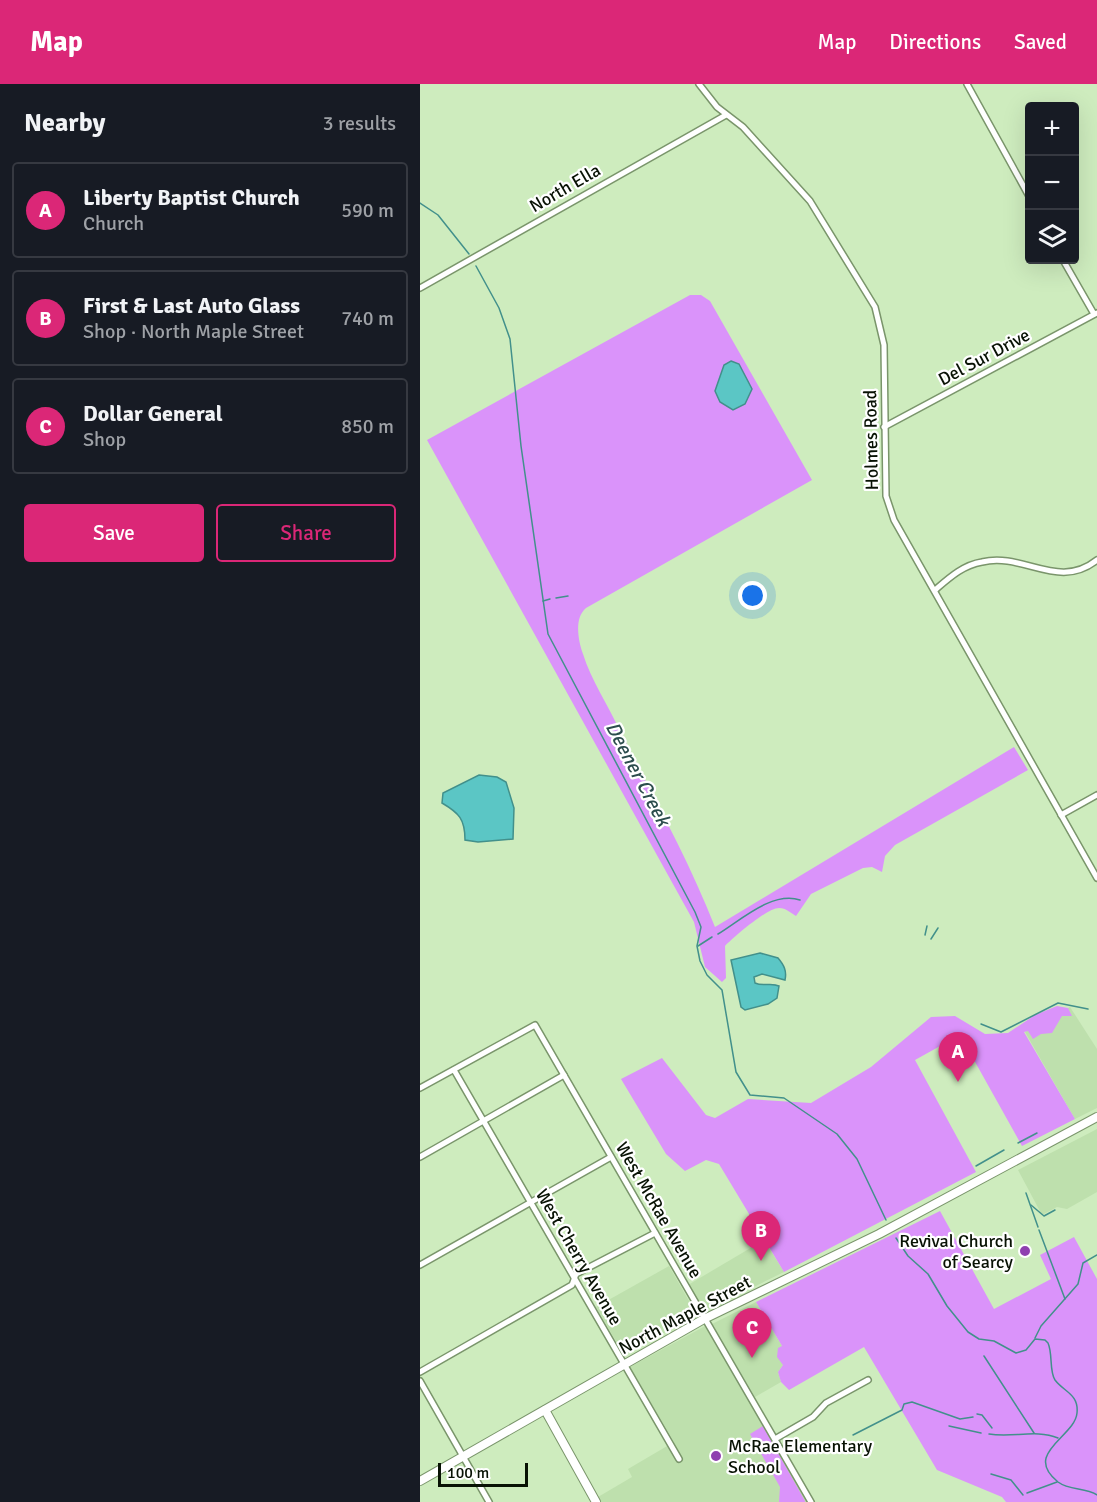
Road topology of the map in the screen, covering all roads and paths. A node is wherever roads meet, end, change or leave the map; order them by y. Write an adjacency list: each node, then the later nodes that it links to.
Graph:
1 (699, 84): 3 (street, Holmes Road)
2 (967, 84): 4 (street)
3 (726, 115): 6 (street, North Ella); 8 (street, Holmes Road)
4 (1025, 191)
5 (1066, 264): 7 (street)
6 (420, 288)
7 (1095, 313): 8 (street, Del Sur Drive)
8 (884, 428): 10 (street, Holmes Road)
9 (1097, 560): 10 (street)
10 (935, 590): 12 (street, Holmes Road)
11 (1097, 795): 12 (street)
12 (1061, 815): 13 (street, Holmes Road)
13 (1097, 878)
14 (454, 1070): 15 (street, West McRae Avenue); 16 (street); 18 (street, West Cherry Avenue)
15 (564, 1076): 18 (street); 19 (street, West McRae Avenue)
16 (420, 1088)
17 (1097, 1117): 25 (main road, North Maple Street)
18 (484, 1122): 20 (street); 21 (street, West Cherry Avenue)
19 (611, 1156): 21 (street); 22 (street, West McRae Avenue)
20 (420, 1157)
21 (530, 1202): 23 (street); 24 (street, West Cherry Avenue)
22 (655, 1233): 24 (street); 25 (street, West McRae Avenue)
23 (420, 1265)
24 (574, 1278): 26 (street, West Cherry Avenue); 27 (street)
25 (704, 1319): 26 (main road, North Maple Street); 31 (street, West McRae Avenue)
26 (624, 1364): 30 (main road, North Maple Street); 33 (street, West Cherry Avenue)
27 (420, 1372)
28 (868, 1380): 31 (street)
29 (420, 1382): 32 (street)
30 (544, 1410): 32 (main road, North Maple Street); 36 (main road)
31 (775, 1439): 37 (street, West McRae Avenue)
32 (462, 1457): 34 (main road, North Maple Street); 35 (street)
33 (679, 1459)
34 (420, 1481)
35 (489, 1502)
36 (596, 1502)
37 (811, 1502)

